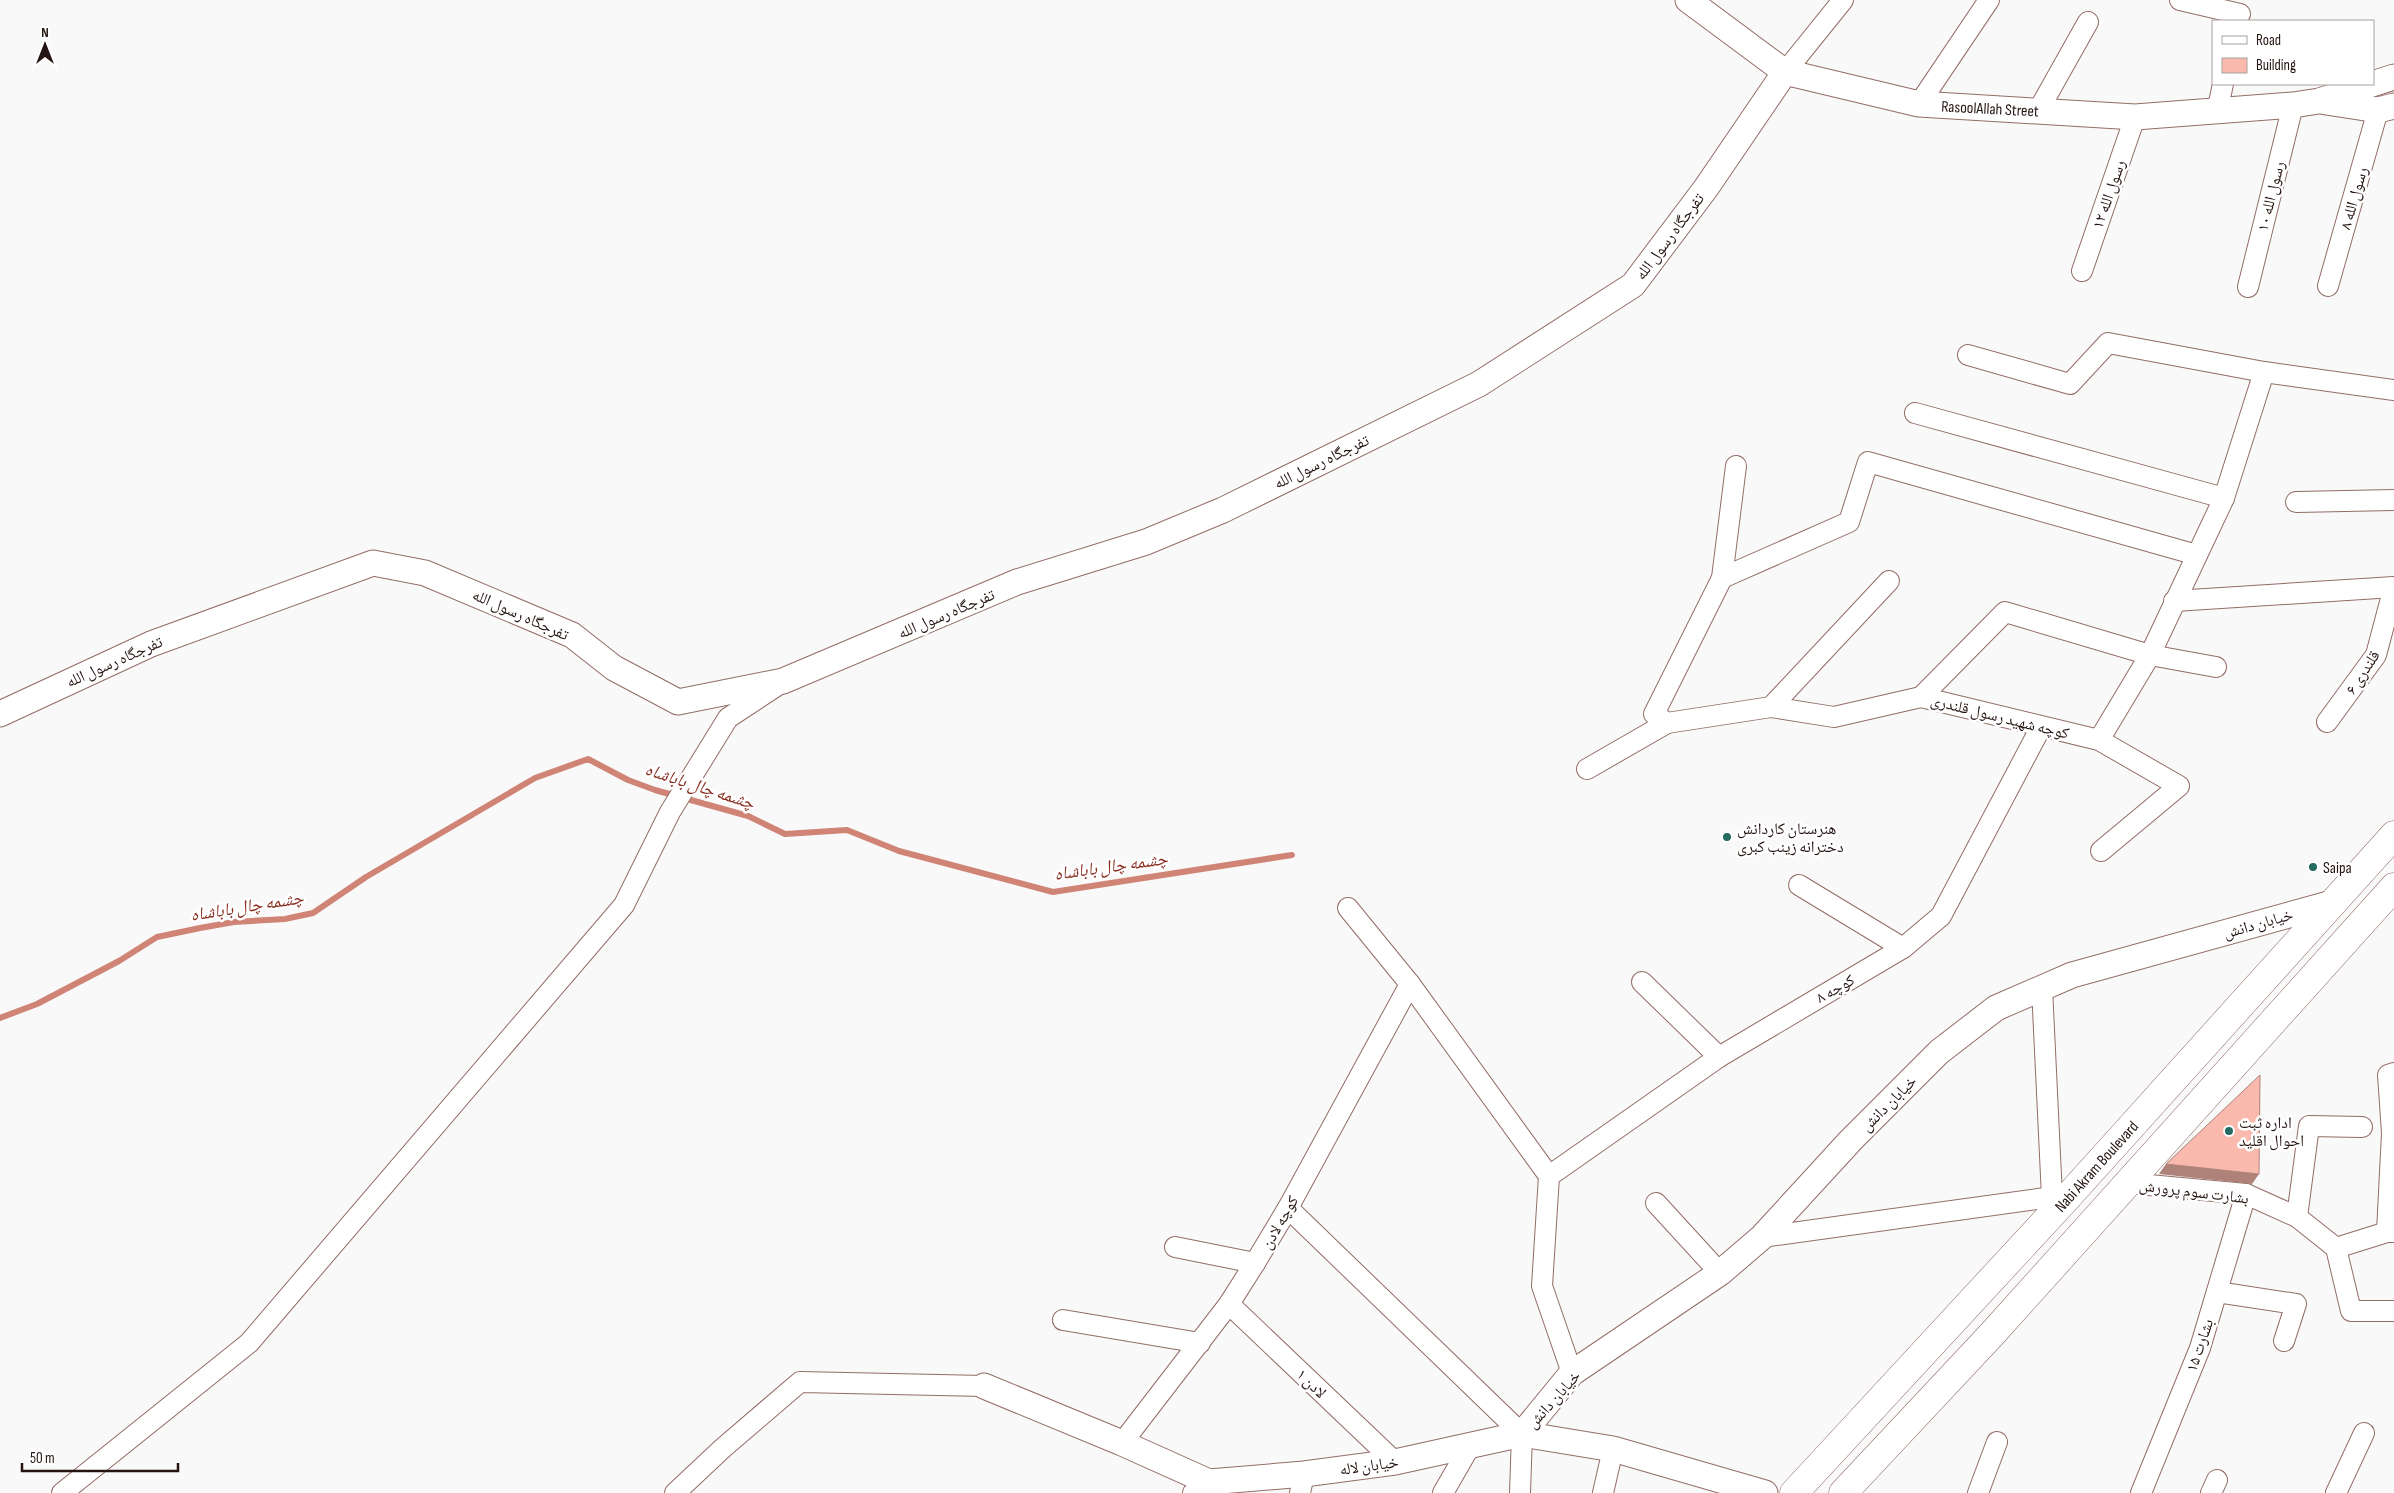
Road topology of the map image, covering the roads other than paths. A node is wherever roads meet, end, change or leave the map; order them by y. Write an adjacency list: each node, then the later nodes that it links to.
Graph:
1 (1688, 0): 7 (street, RasoolAllah Street)
2 (1843, 0): 7 (street)
3 (1989, 0): 13 (street)
4 (2180, 0): 5 (street)
5 (2240, 12)
6 (2088, 22): 16 (street)
7 (1785, 72): 13 (street, RasoolAllah Street); 37 (street, تفرجگاه رسول الله)
8 (2394, 77): 9 (street, RasoolAllah Street)
9 (2374, 83)
10 (2223, 85): 17 (street)
11 (2369, 85): 12 (street, RasoolAllah Street)
12 (2319, 101): 14 (street, RasoolAllah Street); 15 (street, RasoolAllah Street)
13 (1919, 104): 16 (street, RasoolAllah Street)
14 (2293, 105): 17 (street, RasoolAllah Street); 21 (street, رسول الله ۱۰)
15 (2386, 108): 20 (street, رسول الله ۸)
16 (2038, 111): 18 (street, RasoolAllah Street)
17 (2217, 112): 18 (street, RasoolAllah Street)
18 (2135, 117): 19 (street, رسول الله ۱۲)
19 (2082, 271)
20 (2328, 286)
21 (2248, 287)
22 (1968, 355): 23 (street)
23 (2264, 372): 24 (street); 27 (street)
24 (2394, 390)
25 (1915, 413): 27 (street)
26 (1736, 466): 31 (street)
27 (2224, 498): 30 (street)
28 (2394, 500): 29 (street)
29 (2296, 502)
30 (2196, 555): 31 (street); 34 (street)
31 (1722, 578): 42 (street)
32 (1889, 581): 39 (street)
33 (2394, 587): 34 (street); 41 (street, قلندری ۶)
34 (2174, 602): 35 (street)
35 (2150, 655): 36 (street); 38 (street); 44 (street)
36 (2216, 667)
37 (783, 681): 40 (street, تفرجگاه رسول الله); 91 (street)
38 (1921, 697): 39 (street, کوچه شهید رسول قلندری); 43 (street, کوچه شهید رسول قلندری)
39 (1771, 707): 42 (street, کوچه شهید رسول قلندری)
40 (0, 714)
41 (2327, 722)
42 (1667, 723): 45 (street)
43 (2041, 727): 44 (street, کوچه شهید رسول قلندری); 52 (street, کوچه ۸)
44 (2099, 740): 47 (street, کوچه شهید رسول قلندری)
45 (1587, 770)
46 (2394, 835): 50 (main road, Nabi Akram Boulevard)
47 (2101, 851)
48 (1799, 885): 52 (street)
49 (2394, 887): 60 (main road, Nabi Akram Boulevard)
50 (2332, 903): 55 (street, خیابان دانش); 62 (main road, Nabi Akram Boulevard)
51 (1348, 908): 54 (street)
52 (1904, 948): 56 (street, کوچه ۸)
53 (1642, 982): 56 (street)
54 (1410, 984): 59 (street); 64 (street, کوچه لادن)
55 (2042, 988): 62 (street); 67 (street, خیابان دانش)
56 (1719, 1057): 59 (street, کوچه ۸)
57 (2394, 1073): 66 (street)
58 (2362, 1127): 65 (street)
59 (1549, 1176): 80 (street)
60 (2127, 1183): 61 (street, بشارت سوم پرورش); 77 (main road, Nabi Akram Boulevard)
61 (2246, 1194): 65 (street, بشارت سوم پرورش); 72 (street, بشارت ۱۵)
62 (2059, 1198): 67 (street); 74 (main road, Nabi Akram Boulevard)
63 (1656, 1203): 71 (street)
64 (1288, 1208): 70 (street, کوچه لادن); 83 (street)
65 (2297, 1217): 69 (street, بشارت سوم پرورش)
66 (2390, 1232): 69 (street)
67 (1762, 1237): 71 (street, خیابان دانش)
68 (1175, 1247): 70 (street)
69 (2336, 1248): 75 (street)
70 (1255, 1263): 73 (street, کوچه لادن)
71 (1720, 1273): 80 (street, خیابان دانش)
72 (2217, 1292): 78 (street); 100 (street, بشارت ۱۵)
73 (1229, 1304): 79 (street, کوچه لادن); 88 (street, لادن ۱)
74 (1965, 1309): 77 (main road); 97 (main road, Nabi Akram Boulevard)
75 (2394, 1311)
76 (1063, 1320): 79 (street)
77 (1993, 1333): 98 (main road, Nabi Akram Boulevard)
78 (2284, 1340)
79 (1200, 1343): 85 (street, کوچه لادن)
80 (1572, 1373): 83 (street, خیابان دانش)
81 (984, 1386): 85 (street, خیابان لاله); 92 (street)
82 (2364, 1432): 101 (street)
83 (1522, 1434): 86 (street, خیابان لاله); 87 (street, خیابان لاله); 94 (street)
84 (1998, 1442): 99 (street)
85 (1122, 1443): 90 (street, خیابان لاله)
86 (1470, 1446): 88 (street, خیابان لاله); 93 (street)
87 (1613, 1449): 95 (street); 96 (street, خیابان لاله)
88 (1394, 1462): 89 (street, خیابان لاله)
89 (1301, 1483): 90 (street, خیابان لاله)
90 (1201, 1487)
91 (62, 1493)
92 (675, 1493)
93 (1443, 1493)
94 (1520, 1493)
95 (1603, 1493)
96 (1765, 1493)
97 (1794, 1493)
98 (1844, 1493)
99 (1978, 1493)
100 (2141, 1493)
101 (2336, 1493)

